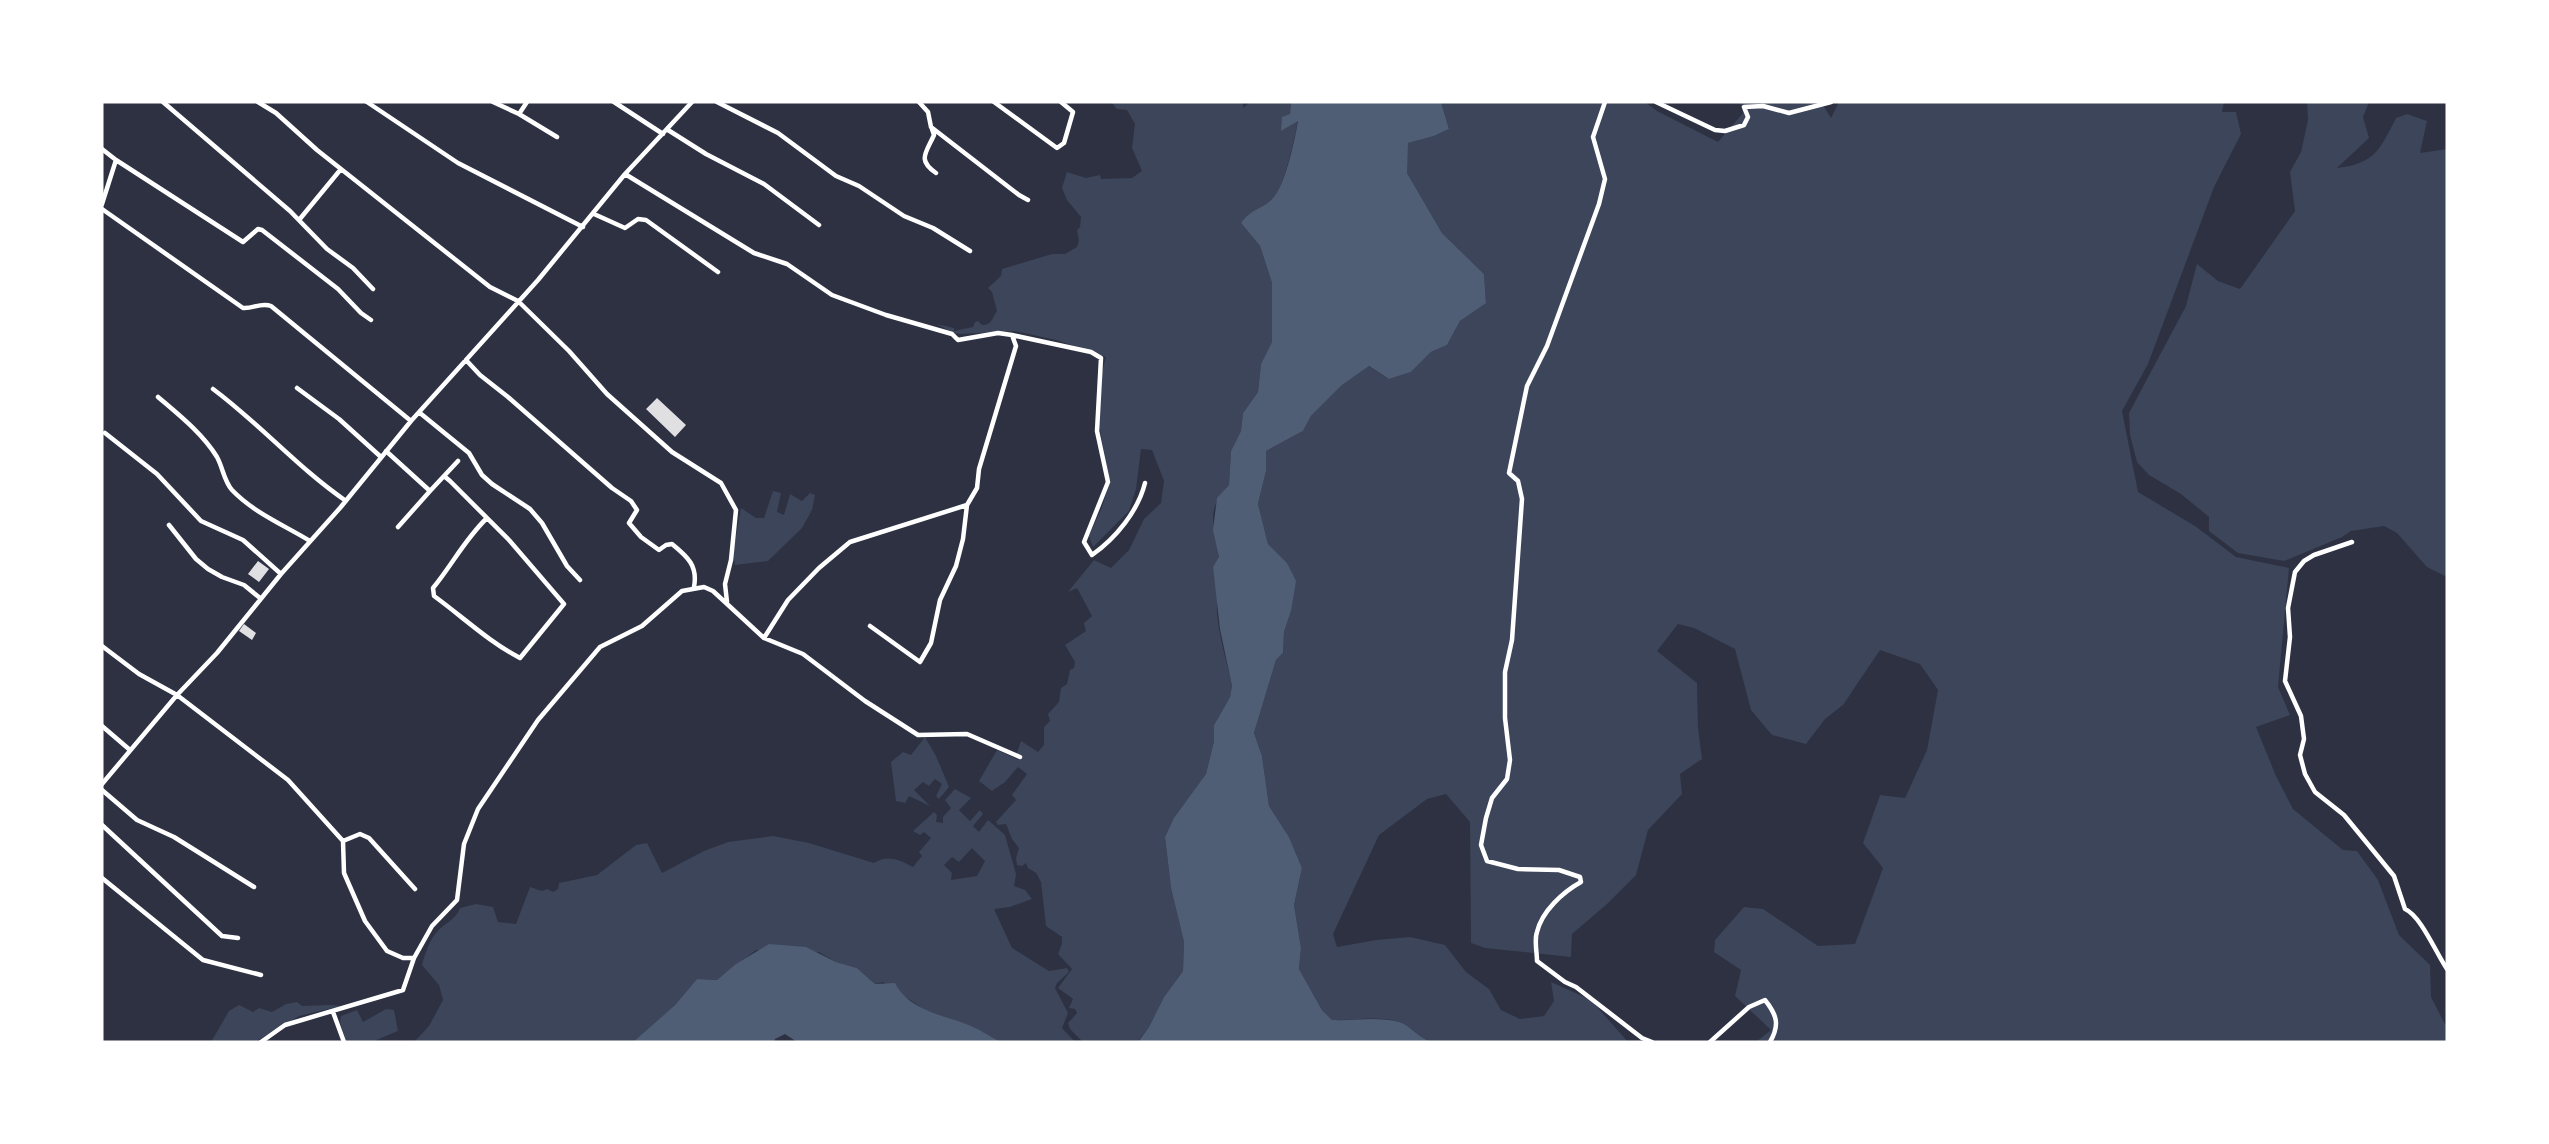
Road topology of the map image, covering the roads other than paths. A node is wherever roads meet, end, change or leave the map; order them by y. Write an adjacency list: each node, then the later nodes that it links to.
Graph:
1 (163, 102): 29 (street)
2 (258, 102): 22 (street)
3 (367, 102): 31 (street)
4 (494, 102): 15 (street)
5 (527, 102): 15 (street)
6 (614, 102): 18 (street)
7 (692, 102): 17 (street)
8 (717, 102): 32 (street)
9 (919, 102): 16 (street)
10 (994, 102): 11 (street)
11 (1061, 102)
12 (1605, 102): 84 (street)
13 (1656, 102): 14 (street)
14 (1831, 102)
15 (519, 114): 19 (street)
16 (931, 127): 23 (street); 25 (street)
17 (668, 130): 18 (street); 30 (street)
18 (663, 135): 24 (street)
19 (557, 137)
20 (102, 149): 21 (street)
21 (116, 160): 26 (street); 36 (street)
22 (341, 169): 29 (street); 35 (street)
23 (936, 173)
24 (625, 174): 28 (street); 37 (street)
25 (1028, 200)
26 (102, 204)
27 (102, 209): 43 (street)
28 (594, 214): 31 (street); 33 (street)
29 (299, 220): 34 (street)
30 (819, 225)
31 (583, 227): 35 (street)
32 (970, 251)
33 (718, 272)
34 (373, 289)
35 (518, 301): 38 (street); 62 (street)
36 (371, 320)
37 (1012, 334): 49 (street); 52 (street)
38 (466, 360): 42 (street); 60 (street)
39 (297, 387): 46 (street)
40 (213, 389): 51 (street)
41 (159, 397): 56 (street)
42 (420, 412): 43 (street); 59 (street)
43 (411, 421): 45 (street)
44 (105, 433): 58 (street)
45 (386, 451): 46 (street); 50 (street)
46 (381, 457): 51 (street)
47 (458, 462): 48 (street)
48 (444, 476): 50 (street); 53 (street)
49 (1145, 483)
50 (430, 490): 55 (street)
51 (346, 501): 56 (street)
52 (967, 505): 63 (street); 64 (street)
53 (487, 518): 53 (street)
54 (169, 525): 61 (street)
55 (398, 528)
56 (310, 542): 58 (street)
57 (2352, 542): 79 (street)
58 (281, 574): 61 (street)
59 (580, 580)
60 (694, 587): 62 (street); 78 (street)
61 (260, 598): 66 (street)
62 (728, 603): 64 (street)
63 (870, 627)
64 (764, 638): 69 (street)
65 (102, 646): 66 (street)
66 (177, 695): 68 (street); 73 (street)
67 (102, 726): 68 (street)
68 (130, 750): 70 (street)
69 (1020, 757)
70 (102, 783)
71 (102, 790): 75 (street)
72 (102, 825): 77 (street)
73 (343, 841): 76 (street); 78 (street)
74 (102, 878): 80 (street)
75 (254, 887)
76 (415, 889)
77 (238, 938)
78 (414, 958): 81 (street)
79 (2447, 969)
80 (261, 975)
81 (333, 1012): 82 (street); 83 (street)
82 (261, 1042)
83 (344, 1042)
84 (1652, 1042)
85 (1710, 1042): 86 (street)
86 (1770, 1042)

